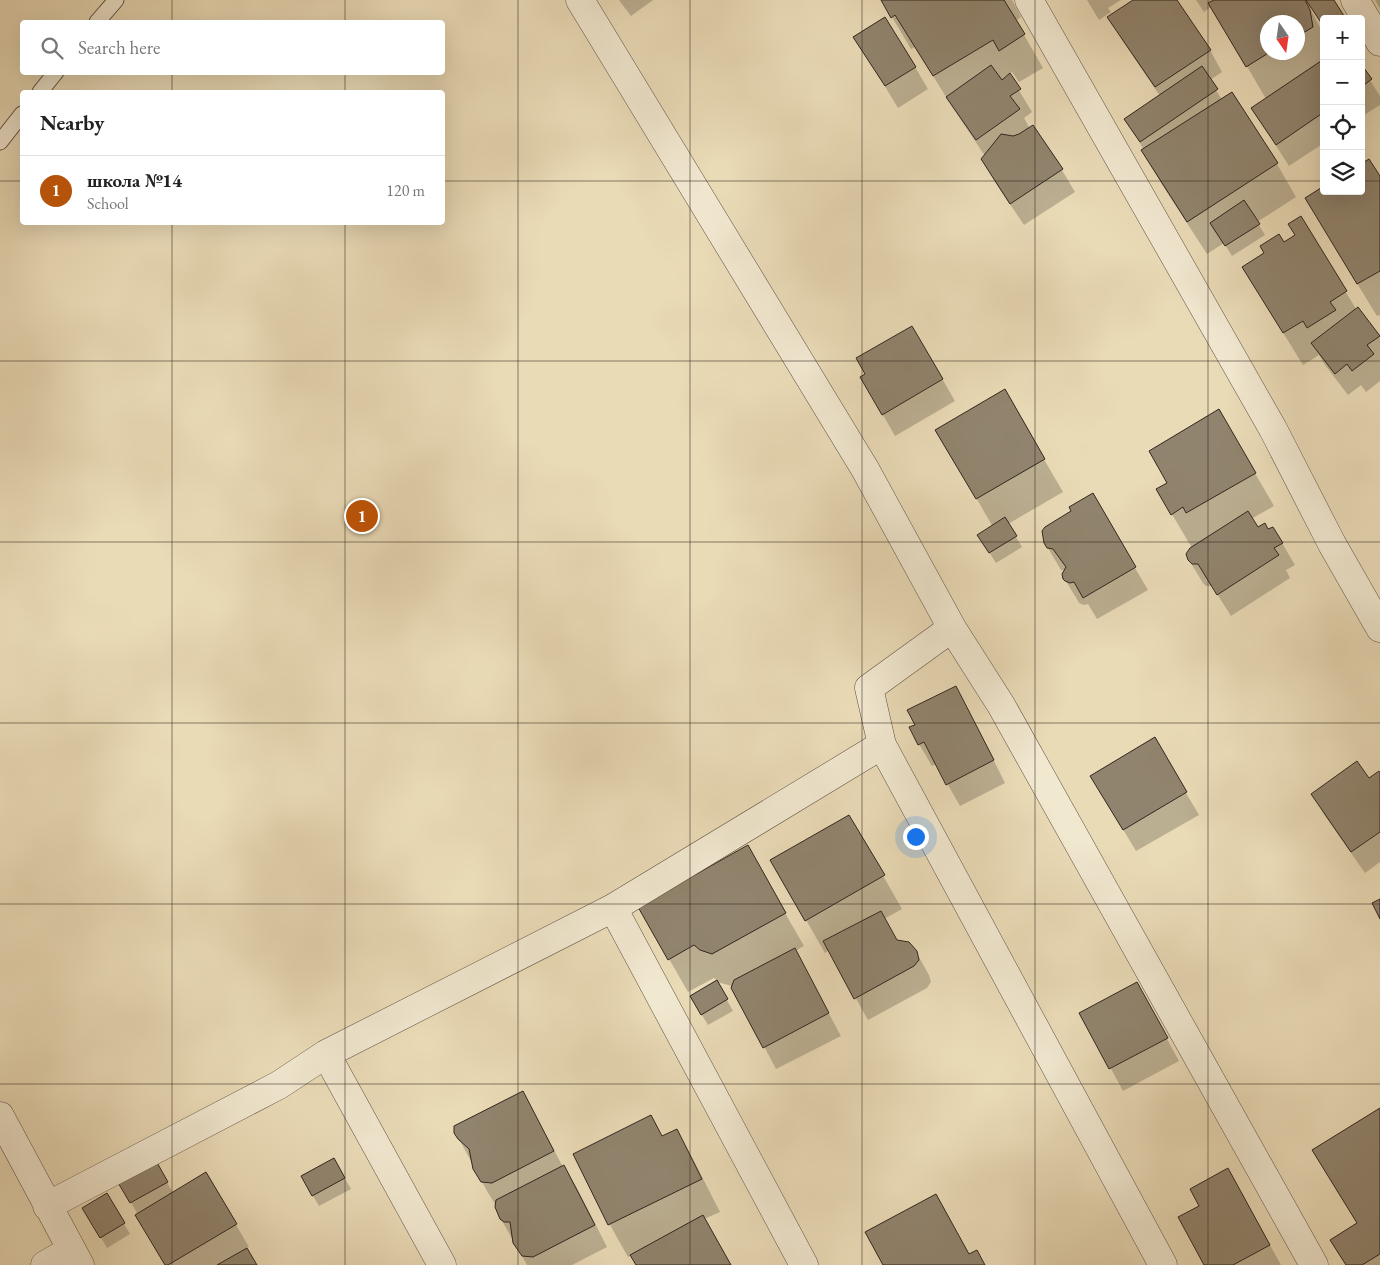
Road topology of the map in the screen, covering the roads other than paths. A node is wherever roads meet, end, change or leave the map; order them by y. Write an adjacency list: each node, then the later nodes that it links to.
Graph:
1 (116, 0): 5 (lane)
2 (580, 0): 11 (street)
3 (1029, 0): 12 (street)
4 (1354, 0): 6 (street)
5 (99, 20)
6 (1380, 42)
7 (54, 75): 8 (lane)
8 (42, 90)
9 (20, 117): 10 (lane)
10 (0, 142)
11 (952, 628): 13 (street); 23 (street)
12 (1380, 628)
13 (882, 745): 14 (street); 22 (street)
14 (613, 908): 15 (street); 21 (street)
15 (326, 1054): 17 (street); 20 (street)
16 (0, 1116): 17 (street)
17 (47, 1206): 18 (street)
18 (76, 1257): 19 (street)
19 (44, 1265)
20 (442, 1265)
21 (804, 1265)
22 (1163, 1265)
23 (1314, 1265)

